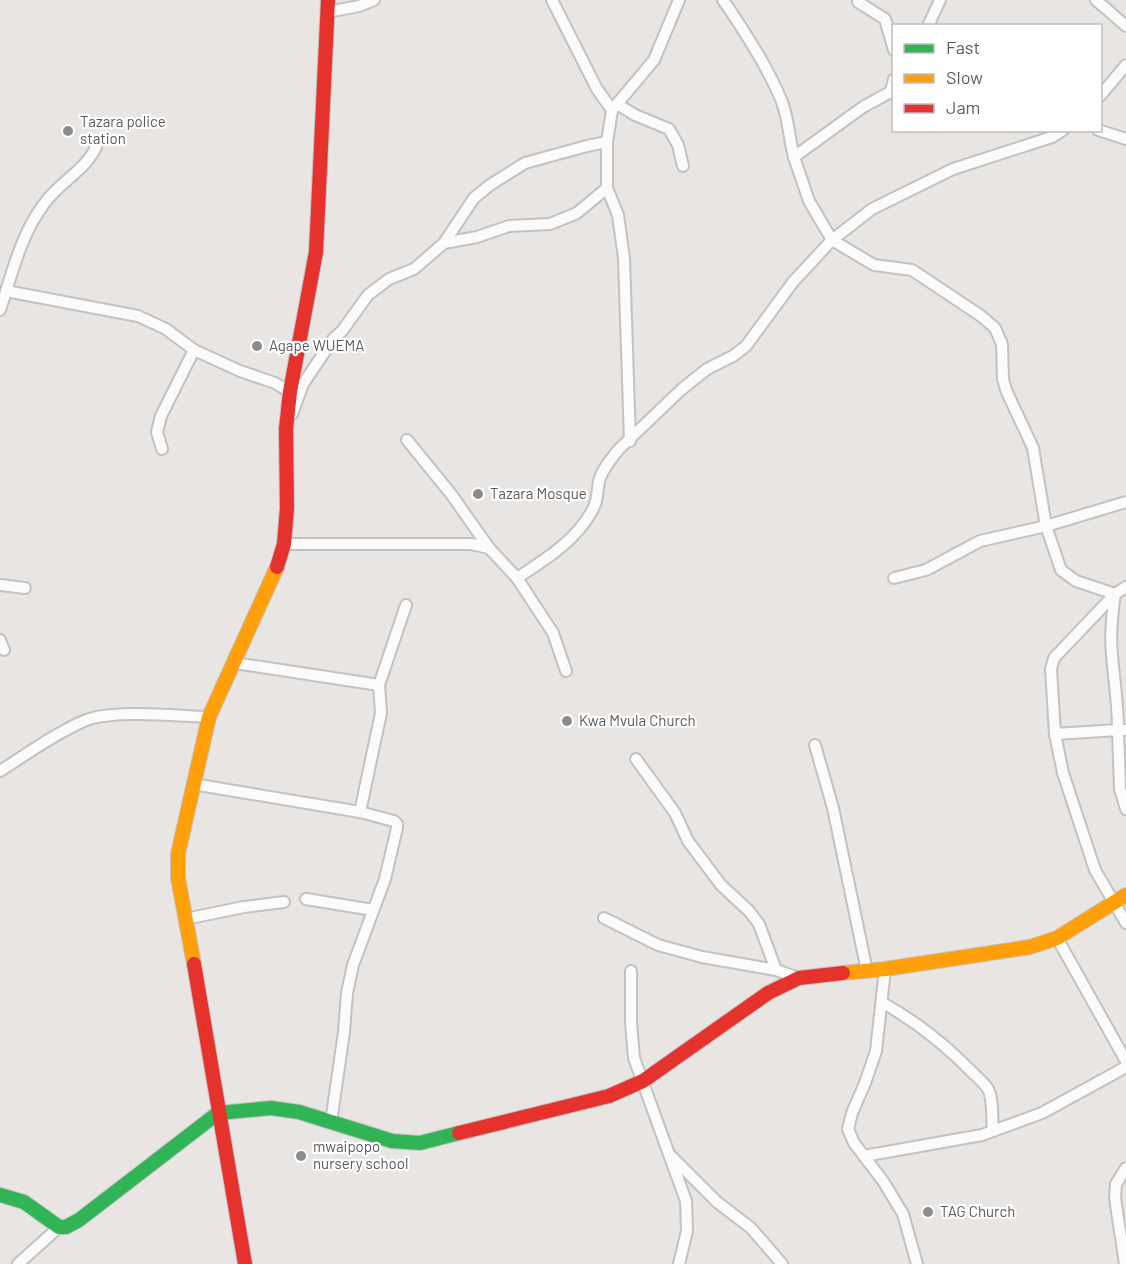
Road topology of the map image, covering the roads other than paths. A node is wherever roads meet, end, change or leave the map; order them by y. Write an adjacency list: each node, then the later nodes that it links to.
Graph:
1 (374, 0): 8 (street)
2 (552, 0): 15 (street)
3 (680, 0): 15 (street)
4 (723, 0): 21 (street)
5 (940, 0): 9 (street)
6 (1096, 0): 10 (street)
7 (858, 2): 11 (street)
8 (328, 6): 29 (street)
9 (929, 24)
10 (1126, 26)
11 (892, 43)
12 (1126, 65): 14 (street)
13 (892, 91): 21 (street)
14 (1102, 95)
15 (615, 107): 20 (street); 22 (street)
16 (1102, 131): 18 (street)
17 (1059, 132): 24 (street)
18 (1126, 139)
19 (98, 142): 26 (street)
20 (607, 142): 23 (street); 25 (street)
21 (794, 158): 24 (street)
22 (683, 166)
23 (607, 188): 25 (street); 32 (street)
24 (832, 240): 32 (street); 35 (street)
25 (444, 243): 30 (street)
26 (6, 291): 27 (street); 28 (street)
27 (0, 310)
28 (194, 350): 29 (street); 33 (street)
29 (290, 392): 30 (street)
30 (286, 429): 36 (street)
31 (407, 440): 37 (street)
32 (630, 441): 38 (street)
33 (162, 449)
34 (1126, 502): 35 (street)
35 (1046, 526): 39 (street); 43 (street)
36 (284, 544): 37 (street); 45 (street)
37 (489, 548): 38 (street)
38 (517, 578): 46 (street)
39 (894, 578)
40 (0, 585): 42 (street)
41 (1126, 587): 43 (street)
42 (25, 588)
43 (1115, 594): 49 (street); 50 (street)
44 (406, 605): 47 (street)
45 (235, 663): 47 (street); 48 (street)
46 (566, 671)
47 (379, 685): 56 (street)
48 (209, 717): 53 (street); 54 (street)
49 (1122, 730): 50 (street); 55 (street)
50 (1055, 734): 60 (street)
51 (815, 745): 69 (street)
52 (636, 759): 67 (street)
53 (0, 771)
54 (194, 784): 56 (street); 63 (street)
55 (1126, 809)
56 (360, 812): 61 (street)
57 (1126, 895): 60 (street)
58 (306, 899): 61 (street)
59 (284, 902): 63 (street)
60 (1112, 902): 64 (street); 65 (street)
61 (373, 910): 76 (street)
62 (604, 918): 67 (street)
63 (185, 919): 75 (street)
64 (1126, 922)
65 (1057, 938): 66 (street); 72 (street)
66 (885, 969): 69 (street); 71 (street)
67 (776, 970): 70 (street)
68 (631, 971): 74 (street)
69 (867, 971): 70 (street)
70 (799, 978): 74 (street)
71 (883, 1003): 77 (street); 79 (street)
72 (1126, 1061)
73 (1126, 1068): 77 (street)
74 (643, 1081): 76 (street); 78 (street)
75 (218, 1113): 76 (street); 82 (street); 84 (street)
76 (331, 1122)
77 (993, 1131): 79 (street)
78 (667, 1152): 85 (street); 86 (street)
79 (864, 1156): 87 (street)
80 (1126, 1168): 88 (street)
81 (0, 1195): 82 (street)
82 (60, 1227): 83 (street)
83 (18, 1264)
84 (245, 1264)
85 (679, 1264)
86 (782, 1264)
87 (917, 1264)
88 (1125, 1264)

